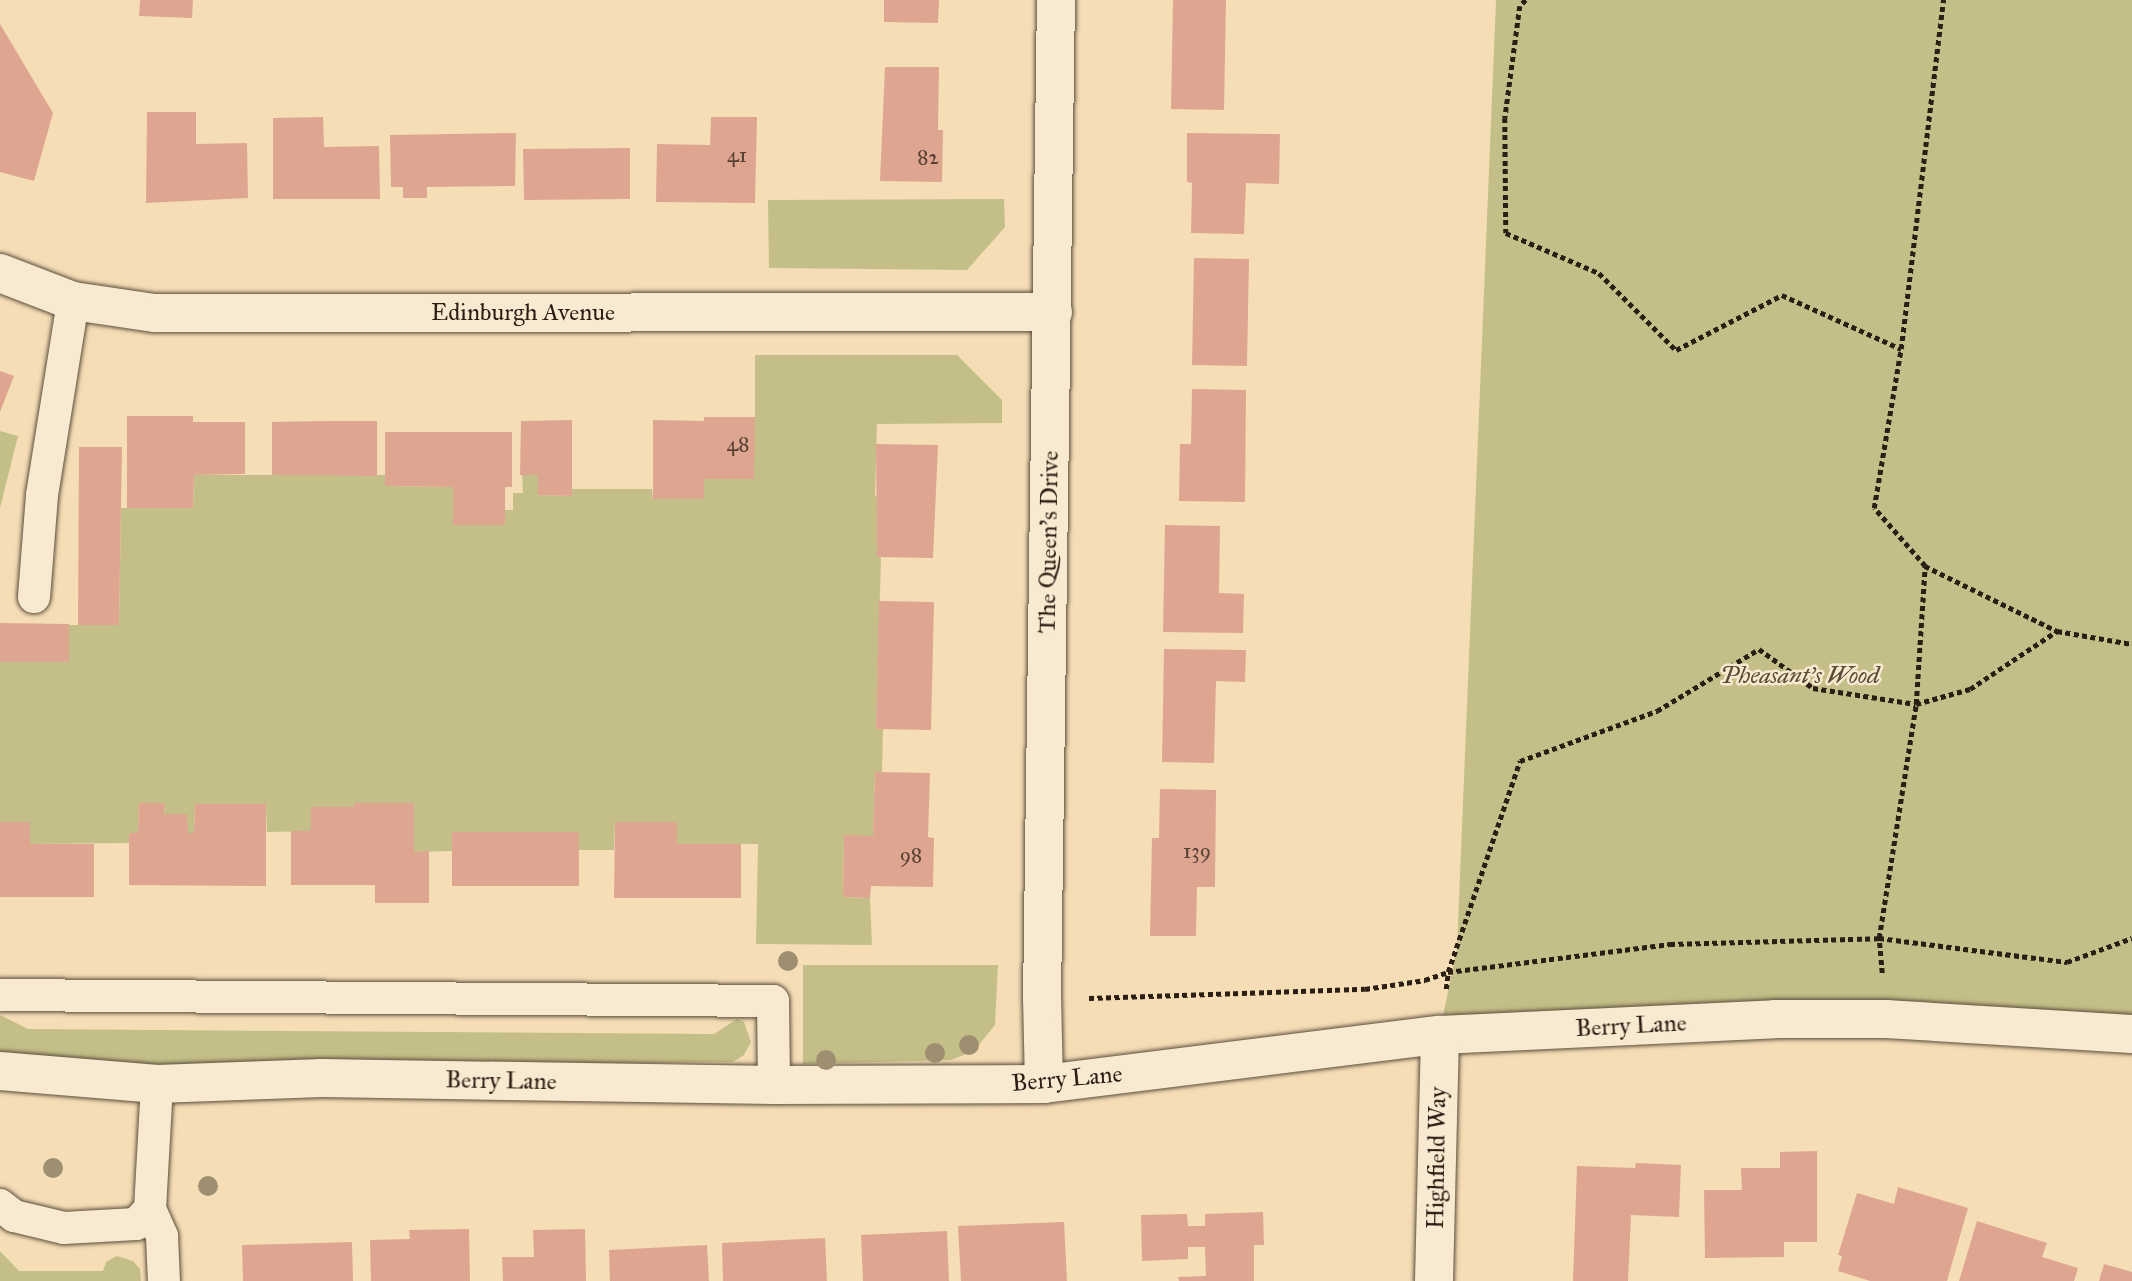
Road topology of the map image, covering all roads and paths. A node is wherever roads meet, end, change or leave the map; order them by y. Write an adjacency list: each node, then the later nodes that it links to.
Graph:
1 (1056, 0): 6 (street, The Queen's Drive)
2 (1525, 0): 7 (path)
3 (1943, 0): 7 (path)
4 (0, 273): 5 (street, Edinburgh Avenue)
5 (73, 301): 6 (street, Edinburgh Avenue); 9 (lane)
6 (1053, 312): 17 (street, The Queen's Drive)
7 (1901, 349): 8 (path)
8 (1925, 566): 10 (path); 12 (path)
9 (34, 597)
10 (2057, 631): 11 (path); 12 (path)
11 (2132, 644)
12 (1916, 704): 13 (path); 15 (path)
13 (1879, 937): 14 (path); 15 (path); 18 (path)
14 (2132, 938)
15 (1448, 972): 17 (path); 20 (path)
16 (0, 995): 24 (lane)
17 (1042, 999): 23 (street, The Queen's Drive)
18 (1886, 1019): 19 (street, Berry Lane); 20 (street, Berry Lane)
19 (2132, 1034)
20 (1440, 1035): 23 (street, Berry Lane); 28 (street, Highfield Way)
21 (0, 1071): 22 (street, Berry Lane)
22 (157, 1084): 24 (street, Berry Lane); 26 (lane)
23 (1044, 1084): 24 (street, Berry Lane)
24 (774, 1085)
25 (0, 1205): 26 (lane)
26 (150, 1209): 27 (lane)
27 (164, 1281)
28 (1434, 1281)

